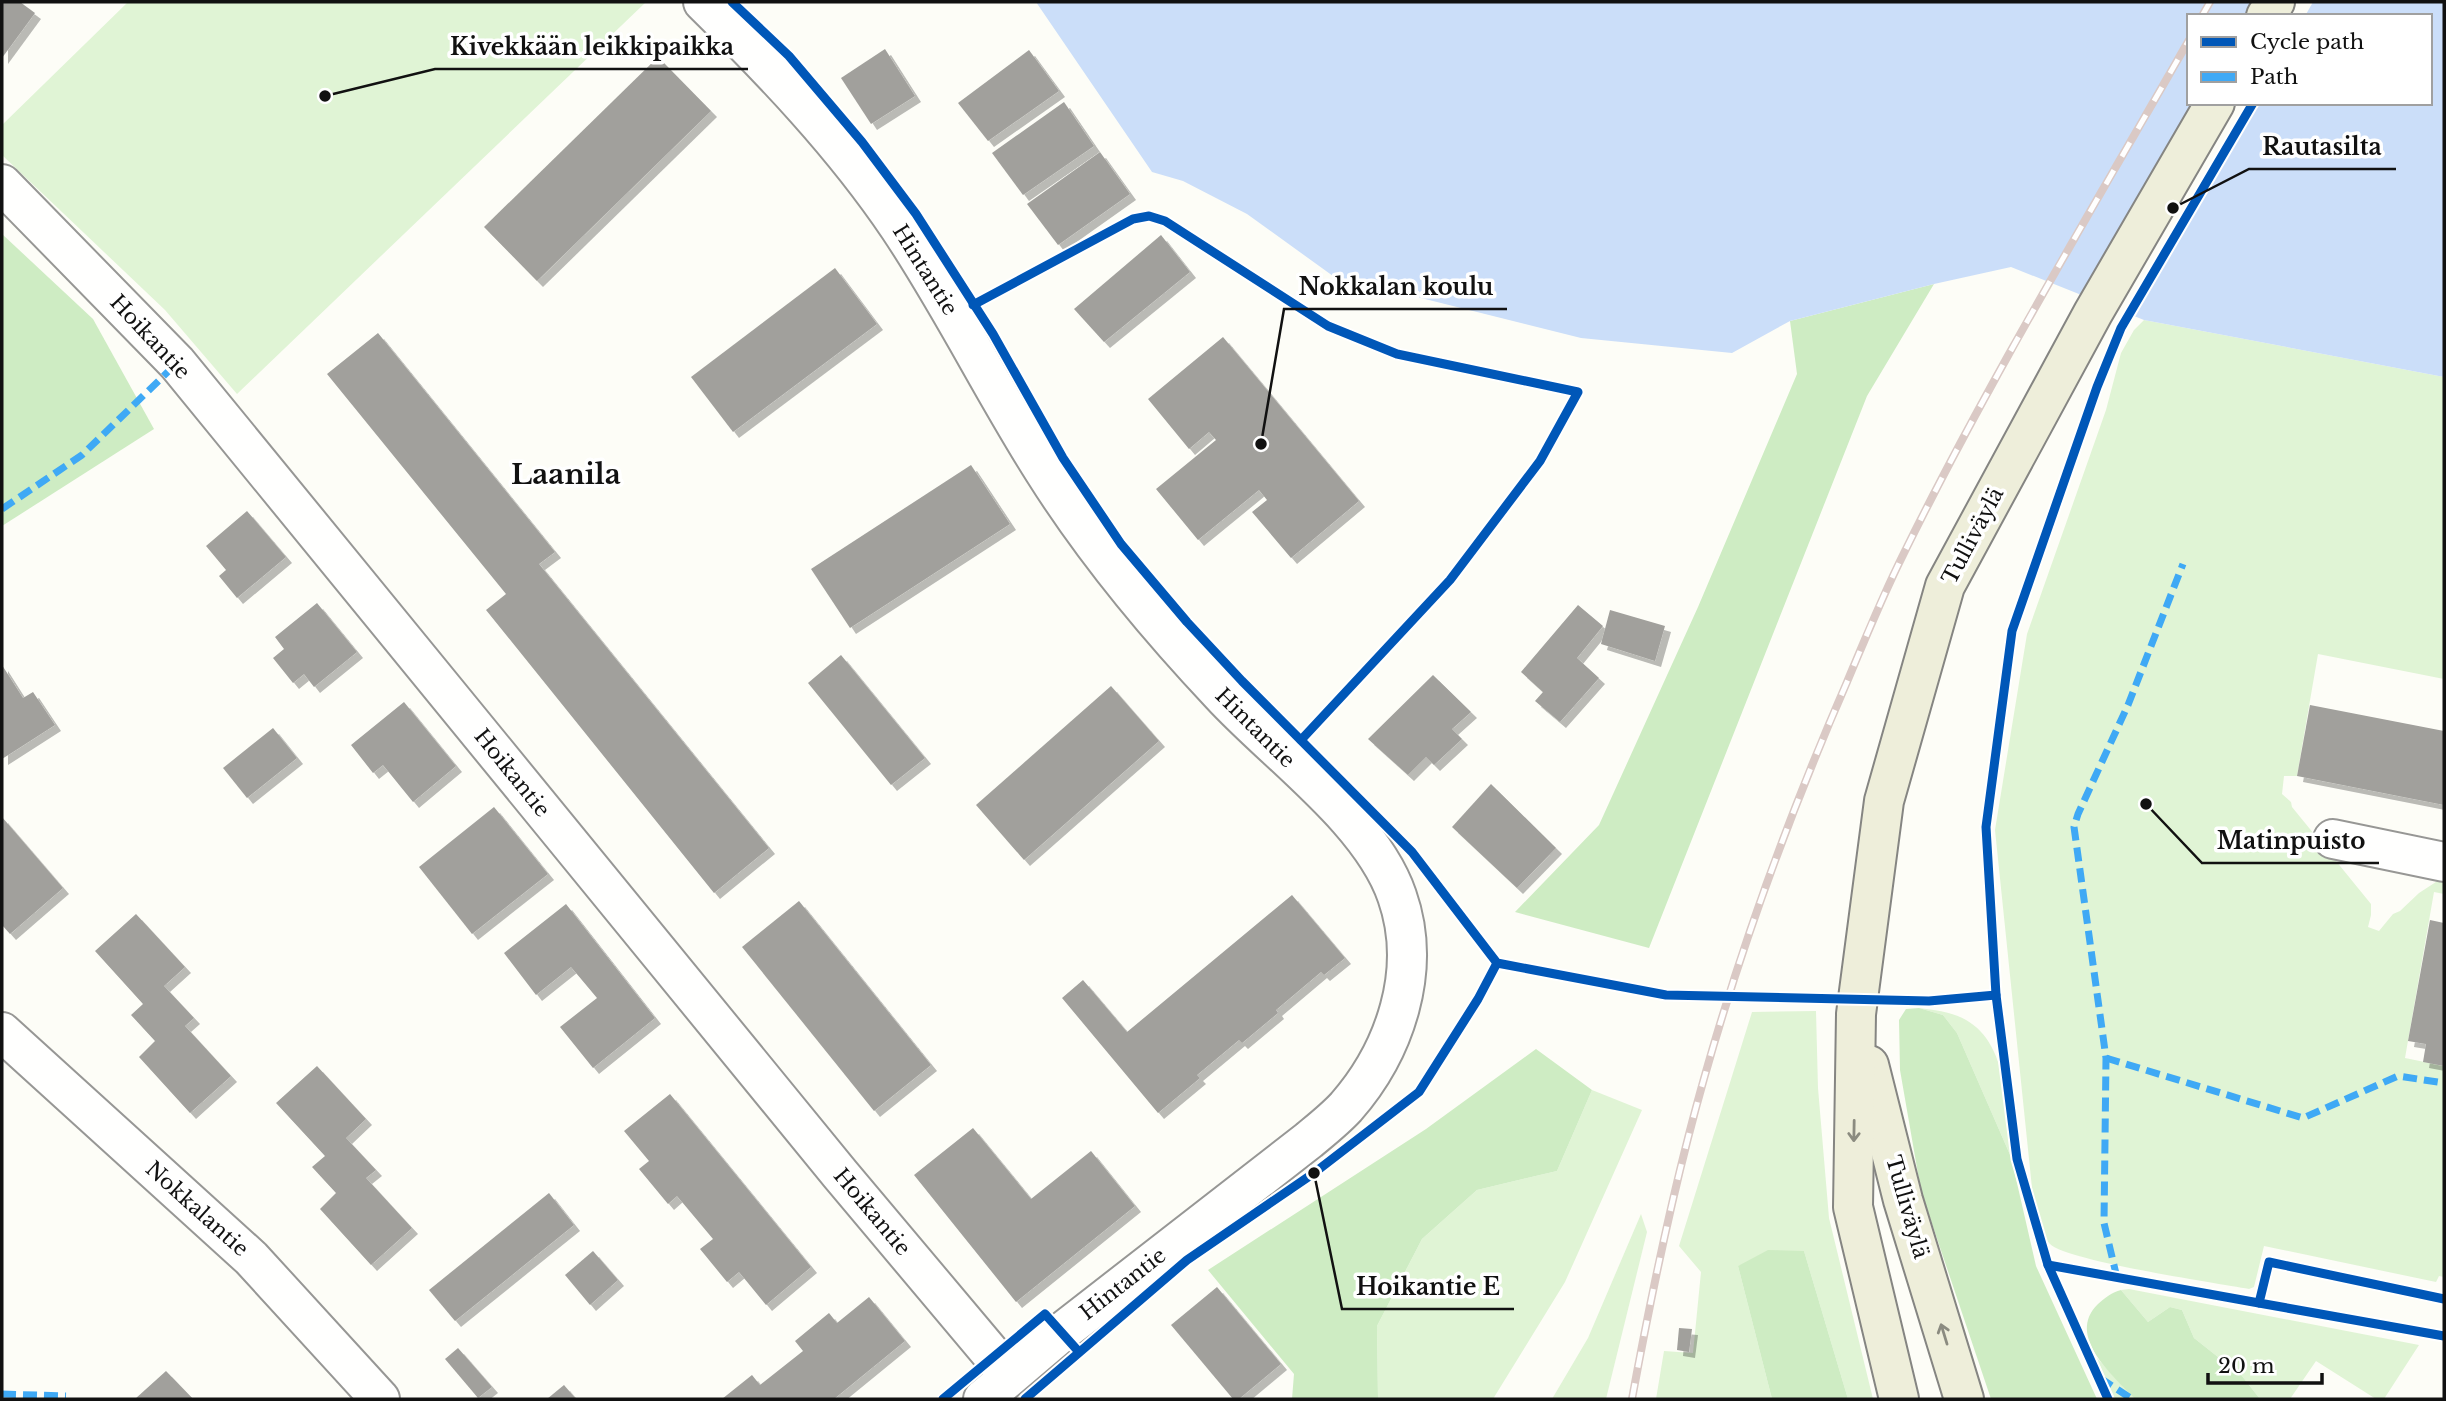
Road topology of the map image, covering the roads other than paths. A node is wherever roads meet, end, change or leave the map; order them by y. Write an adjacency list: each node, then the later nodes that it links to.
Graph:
1 (703, 2): 8 (street, Hintantie)
2 (2214, 105): 6 (main road, Tulliväylä)
3 (2, 184): 8 (street, Hoikantie)
4 (2333, 839): 5 (street)
5 (2444, 862)
6 (1856, 1014): 10 (main road, Tulliväylä, one-way to 10); 11 (main road, Tulliväylä, one-way to 6)
7 (2, 1032): 9 (street, Nokkalantie)
8 (996, 1387)
9 (380, 1399)
10 (1899, 1399)
11 (1964, 1399)

